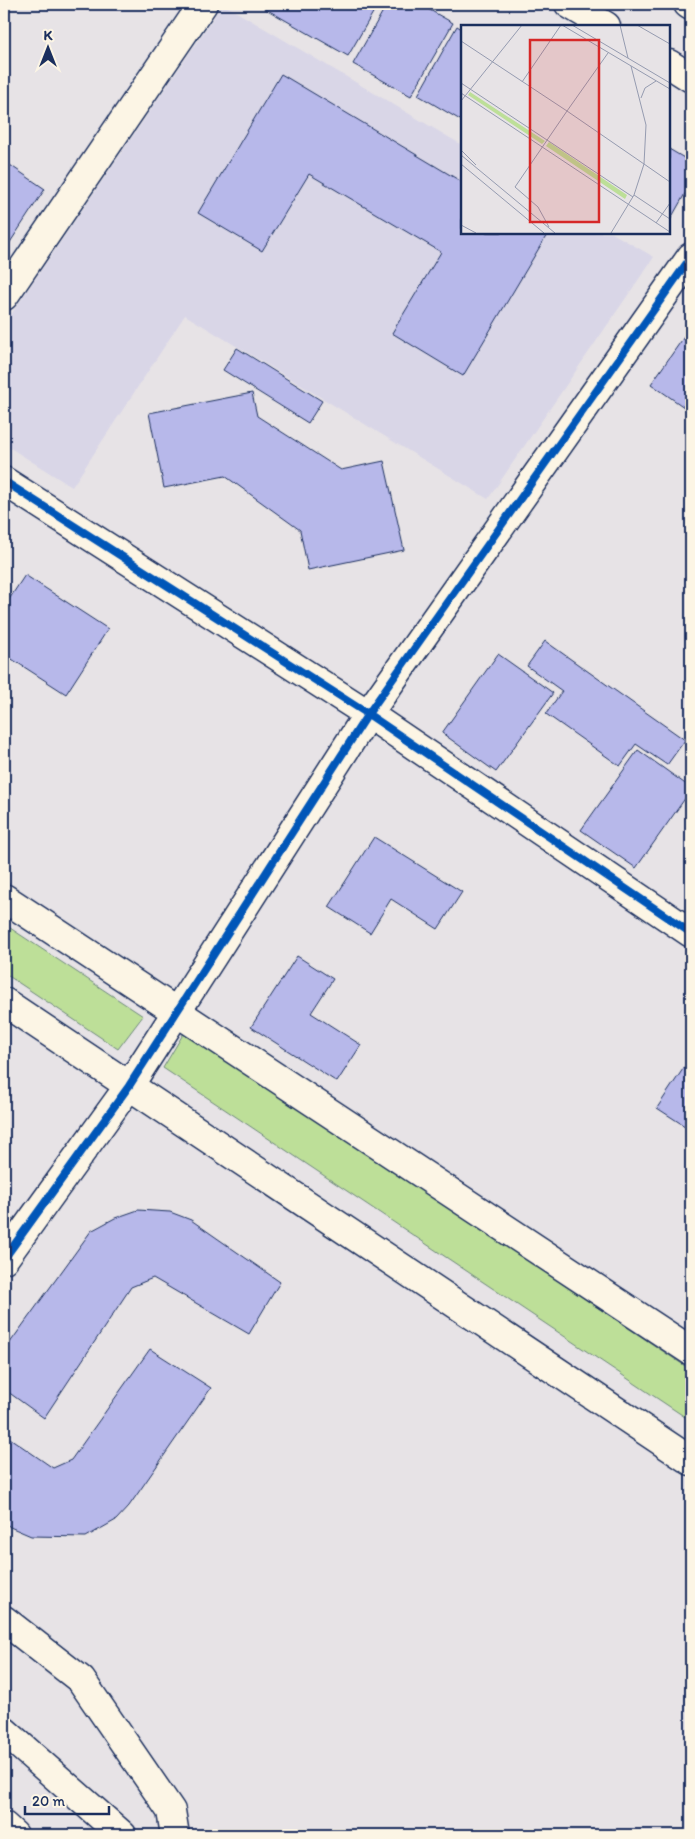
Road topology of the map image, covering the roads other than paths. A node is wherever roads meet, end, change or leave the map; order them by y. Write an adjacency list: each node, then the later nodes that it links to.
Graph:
1 (203, 4): 9 (main road)
2 (569, 4): 5 (main road)
3 (688, 4): 4 (main road)
4 (691, 6)
5 (604, 25)
6 (670, 65): 7 (main road)
7 (691, 78)
8 (691, 257): 11 (main road)
9 (4, 296)
10 (4, 481): 11 (main road)
11 (368, 714): 13 (main road); 15 (main road)
12 (4, 898): 15 (main road)
13 (691, 933)
14 (4, 1002): 16 (main road)
15 (178, 1012): 16 (main road); 18 (main road)
16 (129, 1086): 17 (main road); 19 (main road)
17 (4, 1259)
18 (691, 1351)
19 (691, 1461)
20 (4, 1620): 25 (main road)
21 (4, 1731): 24 (main road)
22 (4, 1826): 23 (main road)
23 (14, 1835)
24 (122, 1835)
25 (175, 1835)

